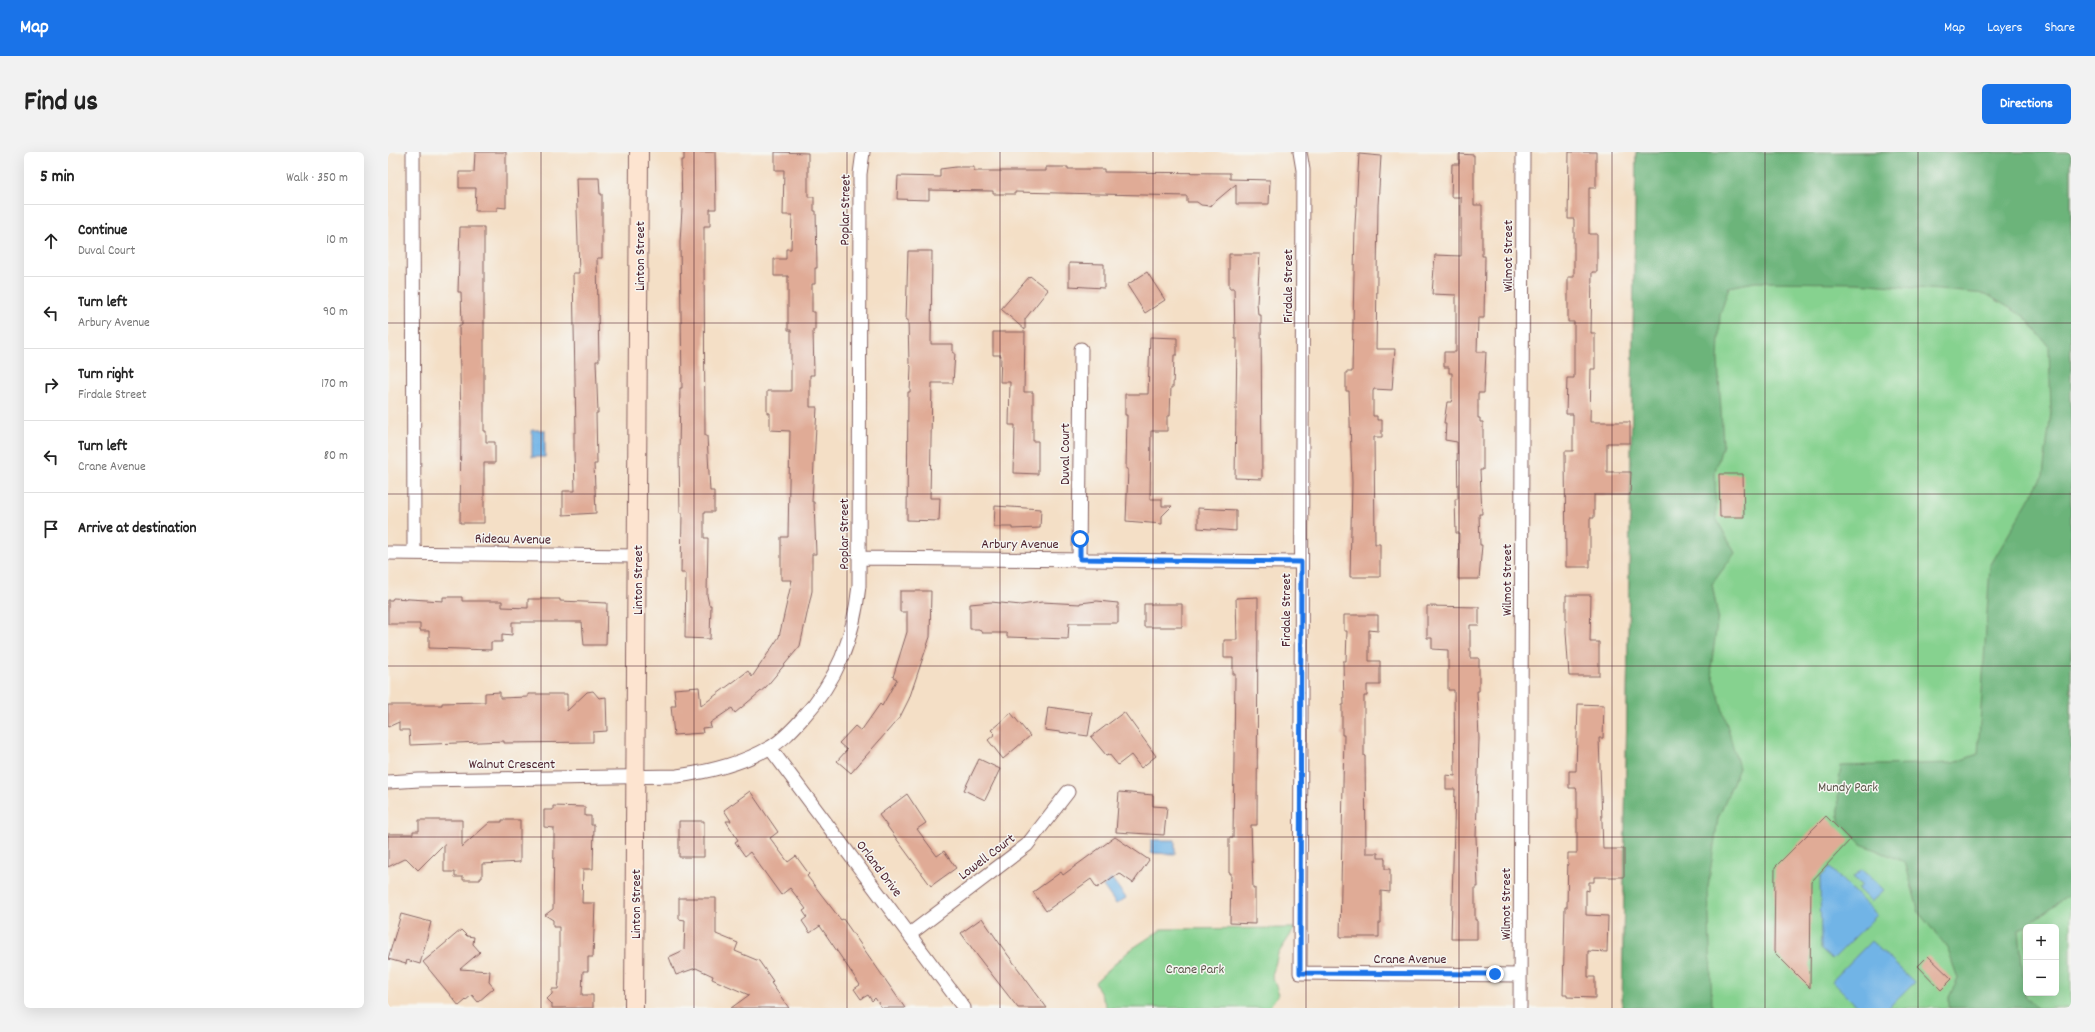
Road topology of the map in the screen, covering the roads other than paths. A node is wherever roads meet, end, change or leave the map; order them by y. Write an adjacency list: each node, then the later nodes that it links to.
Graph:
1 (414, 152): 7 (street)
2 (639, 152): 9 (street, Linton Street)
3 (863, 152): 10 (street, Poplar Street)
4 (1300, 152): 12 (street, Firdale Street)
5 (1523, 152): 19 (street, Wilmot Street)
6 (1081, 349): 11 (street, Duval Court)
7 (414, 552): 8 (street, Rideau Avenue); 9 (street, Rideau Avenue)
8 (388, 553)
9 (637, 556): 14 (street, Linton Street)
10 (860, 558): 11 (street, Arbury Avenue); 13 (street, Poplar Street)
11 (1080, 559): 12 (street, Arbury Avenue)
12 (1301, 562): 18 (street, Firdale Street)
13 (770, 748): 14 (street, Poplar Street); 17 (street, Orland Drive)
14 (636, 778): 15 (street, Walnut Crescent); 20 (street, Linton Street)
15 (388, 782)
16 (1068, 792): 17 (street, Lowell Court)
17 (910, 934): 21 (street, Orland Drive)
18 (1300, 973): 19 (street, Crane Avenue)
19 (1520, 975): 22 (street, Wilmot Street)
20 (634, 1008)
21 (964, 1008)
22 (1520, 1008)

